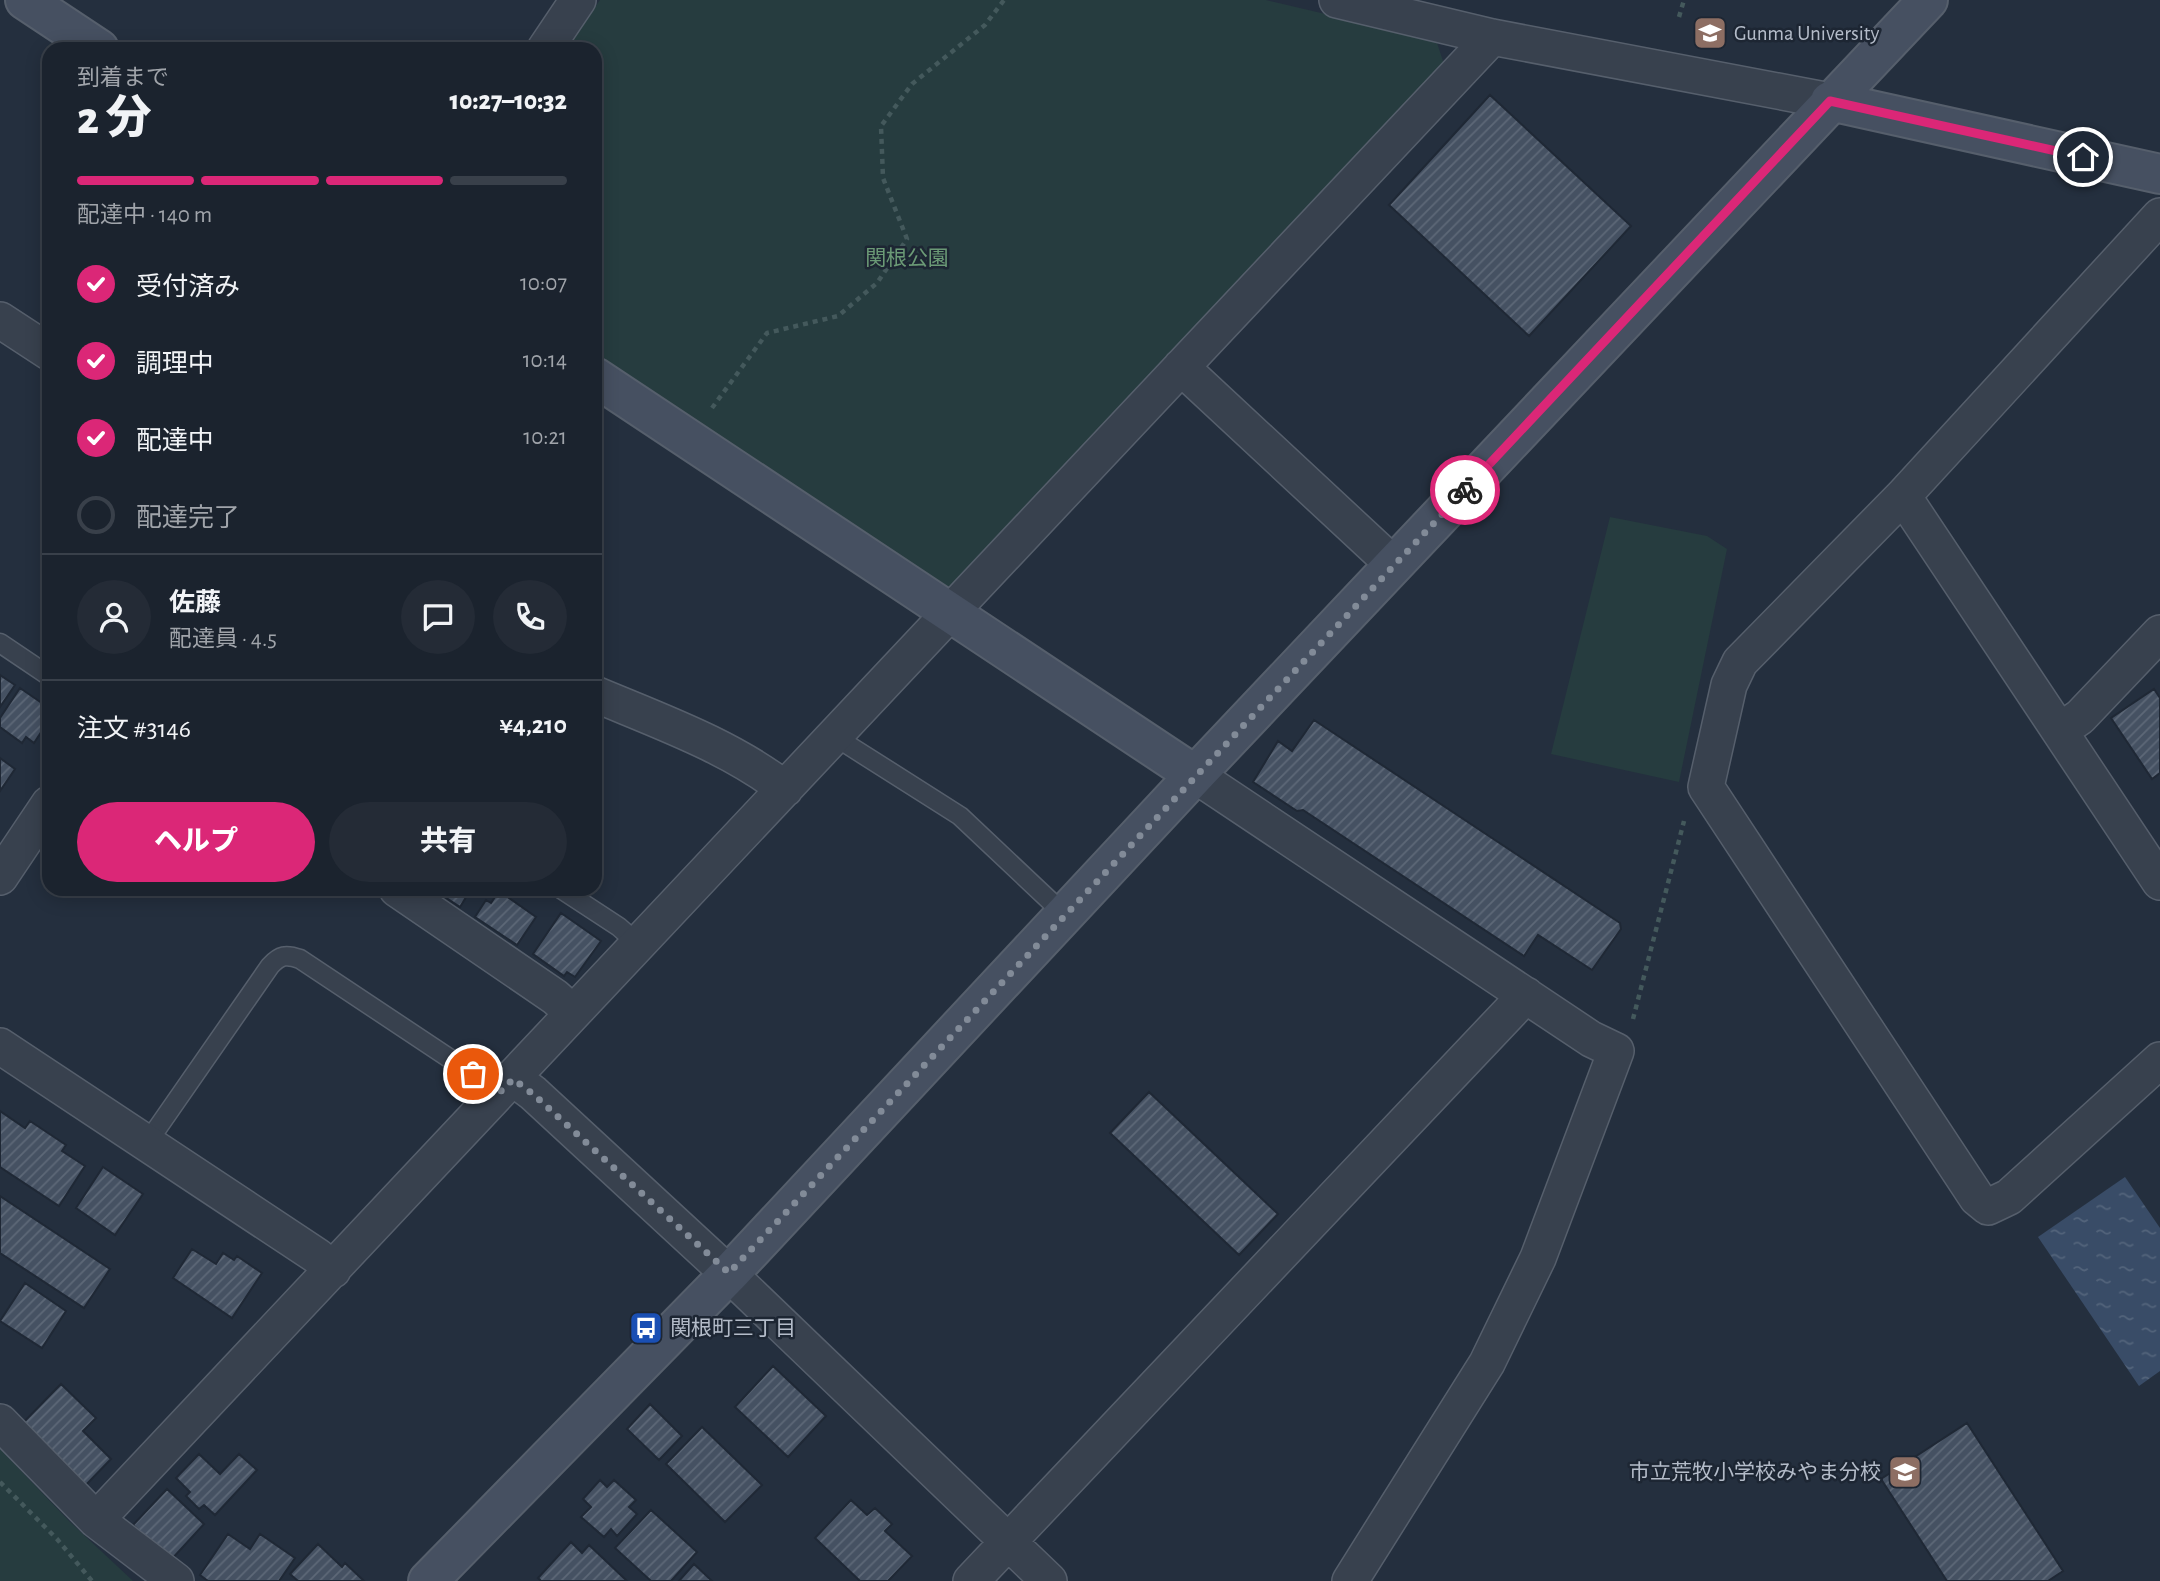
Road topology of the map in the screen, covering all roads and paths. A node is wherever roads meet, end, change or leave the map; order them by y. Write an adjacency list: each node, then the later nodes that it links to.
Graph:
1 (25, 0): 9 (street)
2 (578, 0): 10 (street)
3 (1004, 0): 18 (path)
4 (1337, 0): 8 (street)
5 (1684, 0): 7 (path)
6 (1928, 0): 11 (street)
7 (1679, 17)
8 (1492, 37): 11 (street); 16 (street)
9 (88, 42)
10 (550, 42)
11 (1830, 101): 12 (street); 20 (street)
12 (2160, 174)
13 (2160, 216): 19 (street)
14 (0, 320): 15 (street)
15 (42, 347)
16 (1181, 367): 20 (street); 21 (street)
17 (602, 382): 18 (street)
18 (689, 439): 21 (street)
19 (1903, 496): 26 (street); 29 (street)
20 (1394, 565): 28 (street)
21 (952, 612): 27 (street); 28 (street)
22 (2160, 633): 26 (street)
23 (0, 643): 24 (lane)
24 (42, 671)
25 (602, 697): 30 (street)
26 (2061, 730): 33 (street)
27 (836, 734): 30 (street); 36 (lane)
28 (1195, 775): 36 (street); 38 (street)
29 (1706, 786): 41 (path); 42 (street)
30 (785, 789): 37 (street)
31 (42, 814): 32 (street)
32 (0, 877)
33 (2160, 882)
34 (407, 896): 39 (street)
35 (571, 896): 37 (lane)
36 (1064, 914): 46 (street)
37 (638, 944): 39 (street)
38 (1525, 995): 41 (street); 50 (street)
39 (573, 1013): 43 (street)
40 (0, 1046): 44 (street)
41 (1616, 1051): 56 (street)
42 (2160, 1060)
43 (505, 1087): 44 (lane); 45 (street); 46 (street)
44 (147, 1143): 45 (street)
45 (333, 1270): 49 (street)
46 (729, 1273): 50 (street); 53 (street)
47 (0, 1422): 49 (street)
48 (0, 1482): 51 (path)
49 (96, 1520): 52 (street)
50 (1008, 1542): 54 (street); 55 (street)
51 (92, 1581)
52 (176, 1581)
53 (428, 1581)
54 (971, 1581)
55 (1049, 1581)
56 (1350, 1581)

